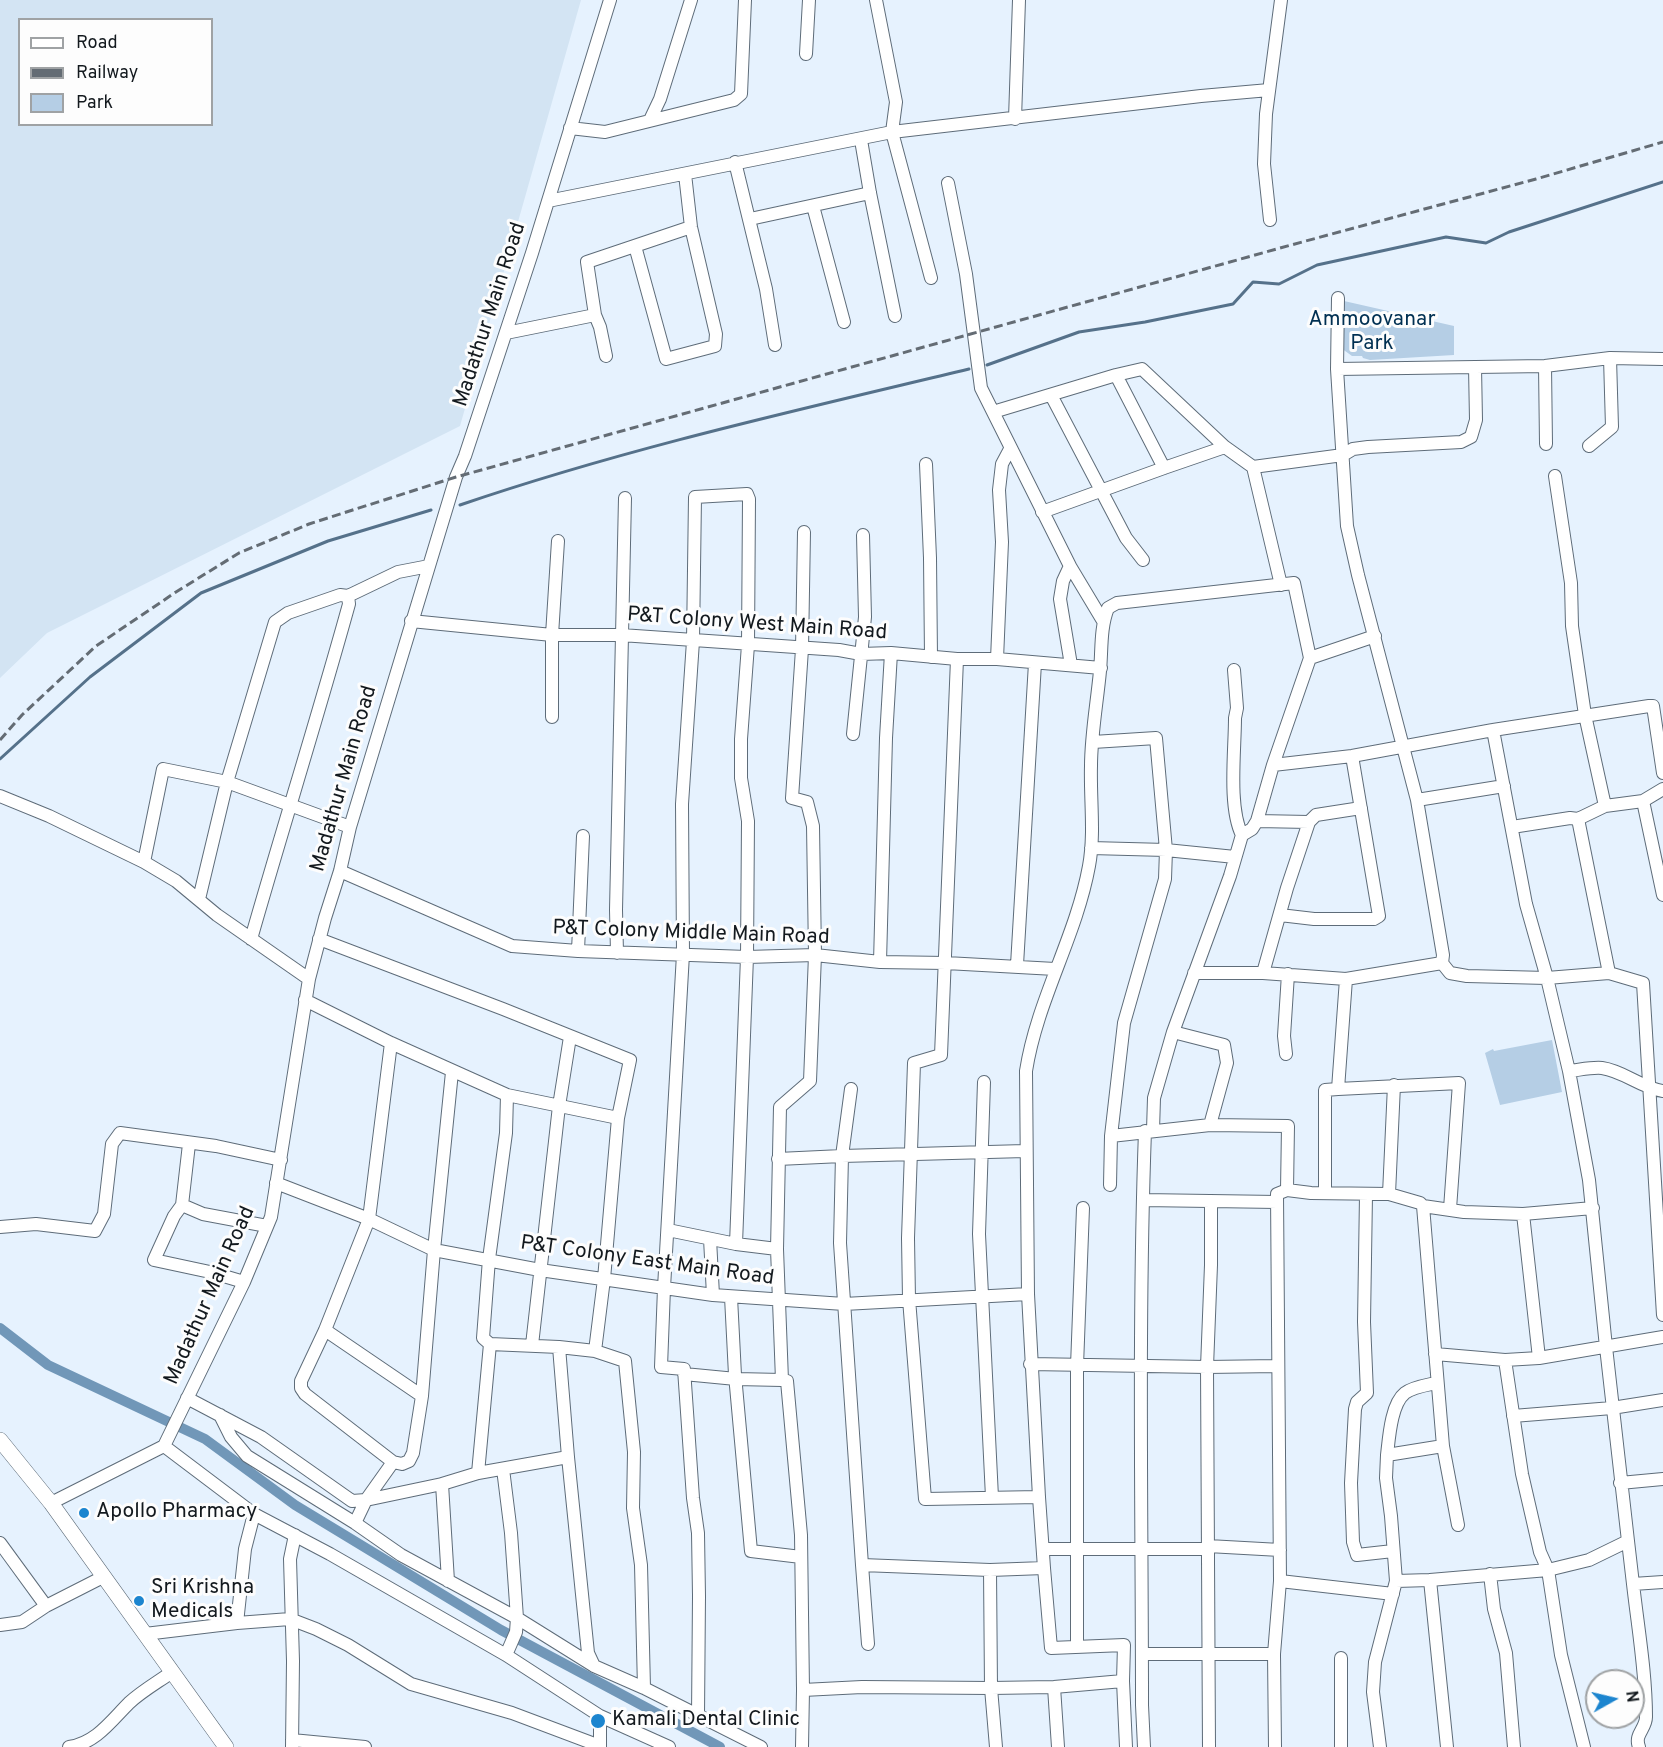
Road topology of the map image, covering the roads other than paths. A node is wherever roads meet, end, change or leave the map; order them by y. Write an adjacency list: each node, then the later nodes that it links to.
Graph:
1 (610, 0): 12 (street, Madathur Main Road)
2 (691, 0): 11 (street)
3 (745, 0): 11 (street)
4 (809, 0): 8 (street)
5 (876, 0): 13 (street)
6 (1019, 0): 10 (street)
7 (1281, 0): 9 (street)
8 (806, 54)
9 (1269, 90): 10 (street); 22 (street)
10 (1015, 119): 13 (street)
11 (650, 120): 12 (street)
12 (570, 128): 19 (street, Madathur Main Road)
13 (892, 132): 14 (street); 25 (street)
14 (861, 140): 15 (street); 18 (street)
15 (735, 162): 16 (street); 21 (street)
16 (685, 174): 19 (street); 23 (street)
17 (948, 183): 40 (street)
18 (870, 193): 20 (street); 28 (street)
19 (548, 201): 30 (street, Madathur Main Road)
20 (813, 206): 21 (street); 29 (street)
21 (750, 219): 31 (street)
22 (1270, 220)
23 (691, 227): 24 (street); 24 (street)
24 (635, 246): 27 (street)
25 (931, 278)
26 (1338, 298): 37 (street)
27 (595, 315): 30 (street); 32 (street)
28 (895, 316)
29 (844, 322)
30 (506, 333): 57 (street, Madathur Main Road)
31 (775, 345)
32 (606, 356)
33 (1610, 358): 34 (street); 35 (street); 42 (street)
34 (1663, 359)
35 (1545, 366): 36 (street); 41 (street)
36 (1474, 367): 37 (street); 45 (street)
37 (1338, 369): 45 (street)
38 (1116, 375): 39 (street); 43 (street); 48 (street)
39 (1051, 395): 40 (street); 50 (street)
40 (993, 412): 44 (street)
41 (1546, 444)
42 (1589, 446)
43 (1225, 447): 47 (street); 48 (street)
44 (1010, 449): 52 (street); 74 (street)
45 (1343, 455): 47 (street); 65 (street)
46 (926, 464): 71 (street)
47 (1252, 467): 59 (street)
48 (1164, 468): 50 (street)
49 (1555, 476): 80 (street)
50 (1100, 491): 52 (street); 56 (street)
51 (625, 498): 64 (street)
52 (1042, 512): 58 (street)
53 (804, 531): 68 (street)
54 (863, 535): 70 (street)
55 (558, 541): 63 (street)
56 (1143, 560)
57 (429, 566): 60 (street); 61 (street, Madathur Main Road)
58 (1070, 566): 62 (street); 76 (street)
59 (1281, 585): 62 (street); 72 (street)
60 (348, 596): 89 (street); 95 (street)
61 (411, 621): 63 (street, P&T Colony West Main Road); 101 (street, Madathur Main Road)
62 (1103, 621): 77 (street)
63 (552, 635): 64 (street, P&T Colony West Main Road); 81 (street)
64 (621, 635): 66 (street, P&T Colony West Main Road); 116 (street)
65 (1375, 636): 72 (street); 85 (street)
66 (693, 641): 67 (street, P&T Colony West Main Road); 67 (street); 117 (street)
67 (748, 645): 68 (street, P&T Colony West Main Road); 119 (street)
68 (802, 649): 70 (street, P&T Colony West Main Road); 118 (street)
69 (891, 653): 70 (street, P&T Colony West Main Road); 71 (street, P&T Colony West Main Road); 120 (street)
70 (861, 654): 83 (street)
71 (931, 657): 73 (street, P&T Colony West Main Road)
72 (1310, 658): 87 (street)
73 (957, 659): 74 (street, P&T Colony West Main Road); 121 (street)
74 (997, 659): 75 (street, P&T Colony West Main Road)
75 (1035, 663): 76 (street, P&T Colony West Main Road); 123 (street)
76 (1071, 665): 77 (street, P&T Colony West Main Road)
77 (1101, 668): 84 (street)
78 (1234, 670): 104 (street)
79 (1658, 706): 80 (street); 88 (street)
80 (1585, 716): 82 (street); 96 (street)
81 (552, 717)
82 (1494, 730): 85 (street); 90 (street)
83 (853, 734)
84 (1093, 742): 105 (street); 106 (street)
85 (1403, 747): 86 (street); 93 (street)
86 (1352, 756): 87 (street); 97 (street)
87 (1273, 765): 99 (street)
88 (1663, 773)
89 (227, 782): 95 (street); 108 (street); 111 (street)
90 (1504, 786): 93 (street); 102 (street)
91 (1663, 789): 94 (street)
92 (0, 796): 108 (street)
93 (1417, 800): 122 (street)
94 (1643, 801): 96 (street); 110 (street)
95 (289, 805): 101 (street); 113 (street)
96 (1605, 806): 98 (street)
97 (1361, 808): 100 (street); 112 (street)
98 (1578, 819): 102 (street); 127 (street)
99 (1257, 821): 100 (street); 104 (street)
100 (1309, 822): 112 (street)
101 (350, 827): 109 (street, Madathur Main Road)
102 (1512, 827): 129 (street)
103 (584, 836): 115 (street)
104 (1242, 836): 107 (street)
105 (1091, 848): 106 (street); 124 (street)
106 (1166, 850): 107 (street); 150 (street)
107 (1234, 856): 125 (street)
108 (144, 862): 111 (street)
109 (340, 872): 114 (street, Madathur Main Road); 115 (street, P&T Colony Middle Main Road)
110 (1663, 895)
111 (199, 899): 113 (street)
112 (1280, 915): 126 (street)
113 (251, 939): 130 (street)
114 (319, 939): 130 (street, Madathur Main Road); 134 (street)
115 (578, 951): 116 (street, P&T Colony Middle Main Road)
116 (617, 953): 117 (street, P&T Colony Middle Main Road)
117 (683, 954): 119 (street, P&T Colony Middle Main Road); 176 (street)
118 (815, 955): 119 (street, P&T Colony Middle Main Road); 120 (street, P&T Colony Middle Main Road); 156 (street)
119 (747, 957): 178 (street)
120 (880, 962): 121 (street, P&T Colony Middle Main Road)
121 (946, 963): 124 (street, P&T Colony Middle Main Road); 155 (street)
122 (1442, 963): 129 (street); 131 (street)
123 (1017, 965)
124 (1055, 969): 152 (street)
125 (1194, 973): 126 (street); 133 (street)
126 (1263, 973): 128 (street)
127 (1609, 973): 129 (street); 143 (street)
128 (1288, 974): 131 (street); 136 (street)
129 (1548, 978): 137 (street)
130 (309, 979): 132 (street, Madathur Main Road)
131 (1346, 979): 142 (street)
132 (305, 1000): 135 (street); 157 (street, Madathur Main Road)
133 (1173, 1032): 148 (street); 149 (street)
134 (570, 1037): 146 (street); 147 (street)
135 (390, 1043): 138 (street); 173 (street)
136 (1286, 1054)
137 (1569, 1071): 143 (street); 170 (street)
138 (452, 1072): 145 (street); 180 (street)
139 (984, 1082): 153 (street)
140 (1394, 1085): 142 (street); 162 (street); 171 (street)
141 (851, 1089): 154 (street)
142 (1338, 1089): 161 (street)
143 (1650, 1089): 144 (street); 192 (street)
144 (1663, 1091)
145 (507, 1095): 146 (street); 181 (street)
146 (559, 1106): 147 (street); 182 (street)
147 (618, 1118): 183 (street)
148 (1210, 1125): 149 (street); 160 (street)
149 (1149, 1131): 150 (street); 164 (street)
150 (1111, 1136): 159 (street)
151 (189, 1143): 157 (street); 167 (street); 175 (street)
152 (1025, 1151): 153 (street); 186 (street)
153 (982, 1153): 155 (street); 189 (street)
154 (842, 1156): 155 (street); 156 (street); 193 (street)
155 (911, 1156): 190 (street)
156 (778, 1159): 179 (street)
157 (281, 1160): 158 (street, Madathur Main Road)
158 (276, 1184): 173 (street, P&T Colony East Main Road); 174 (street, Madathur Main Road)
159 (1110, 1185)
160 (1287, 1190): 161 (street); 166 (street)
161 (1325, 1193): 163 (street)
162 (1389, 1194): 163 (street); 168 (street)
163 (1366, 1195): 246 (street)
164 (1143, 1200): 165 (street); 208 (street)
165 (1211, 1201): 166 (street); 209 (street)
166 (1277, 1202): 207 (street)
167 (182, 1205): 174 (street); 184 (street)
168 (1423, 1206): 171 (street); 202 (street)
169 (1083, 1208): 206 (street)
170 (1593, 1208): 172 (street); 200 (street)
171 (1450, 1209): 172 (street)
172 (1524, 1214): 203 (street)
173 (369, 1219): 180 (street, P&T Colony East Main Road); 195 (street)
174 (267, 1226): 184 (street, Madathur Main Road)
175 (0, 1227)
176 (668, 1230): 177 (street); 185 (street)
177 (710, 1239): 178 (street); 187 (street)
178 (736, 1244): 179 (street)
179 (777, 1249): 191 (street)
180 (434, 1250): 181 (street, P&T Colony East Main Road); 214 (street)
181 (489, 1259): 182 (street, P&T Colony East Main Road); 197 (street)
182 (540, 1270): 183 (street, P&T Colony East Main Road); 198 (street)
183 (604, 1279): 185 (street, P&T Colony East Main Road); 201 (street)
184 (244, 1282): 215 (street, Madathur Main Road)
185 (664, 1288): 187 (street, P&T Colony East Main Road); 210 (street)
186 (1028, 1294): 189 (street, P&T Colony East Main Road); 205 (street)
187 (713, 1295): 188 (street, P&T Colony East Main Road)
188 (731, 1297): 191 (street, P&T Colony East Main Road); 211 (street)
189 (983, 1297): 190 (street, P&T Colony East Main Road); 231 (street)
190 (909, 1299): 193 (street, P&T Colony East Main Road); 231 (street)
191 (780, 1301): 193 (street, P&T Colony East Main Road); 212 (street)
192 (1663, 1301): 194 (street)
193 (844, 1304): 248 (street)
194 (1663, 1315)
195 (325, 1330): 214 (street); 225 (street)
196 (1663, 1337): 200 (street)
197 (490, 1344): 198 (street); 227 (street)
198 (532, 1345): 199 (street)
199 (559, 1347): 201 (street); 224 (street)
200 (1606, 1347): 203 (street); 217 (street)
201 (595, 1352): 277 (street)
202 (1435, 1354): 204 (street); 213 (street)
203 (1539, 1358): 204 (street)
204 (1505, 1360): 219 (street)
205 (1030, 1364): 206 (street); 232 (street)
206 (1077, 1366): 208 (street); 244 (street)
207 (1277, 1366): 209 (street); 245 (street)
208 (1142, 1367): 209 (street); 241 (street)
209 (1207, 1367): 242 (street)
210 (684, 1374): 211 (street); 281 (street)
211 (736, 1379): 212 (street); 247 (street)
212 (782, 1380): 247 (street)
213 (1436, 1383): 222 (street); 223 (street)
214 (422, 1396): 225 (street)
215 (186, 1400): 218 (street); 221 (street, Madathur Main Road)
216 (1663, 1400): 217 (street)
217 (1612, 1408): 219 (street); 229 (street)
218 (220, 1415): 233 (street); 236 (street)
219 (1513, 1416): 251 (street)
220 (0, 1440): 234 (main road)
221 (166, 1441): 234 (street); 235 (street)
222 (1443, 1446): 223 (street); 237 (street)
223 (1387, 1455): 246 (street)
224 (568, 1457): 226 (street); 273 (street)
225 (393, 1462): 233 (street)
226 (503, 1469): 227 (street); 261 (street)
227 (478, 1473): 230 (street)
228 (1663, 1479): 229 (street)
229 (1620, 1483): 239 (street)
230 (442, 1484): 233 (street); 255 (street)
231 (992, 1497): 232 (street)
232 (1039, 1497): 243 (street)
233 (366, 1500): 236 (street)
234 (51, 1503): 253 (main road)
235 (254, 1514): 238 (street); 263 (street)
236 (355, 1523): 255 (street)
237 (1458, 1525)
238 (294, 1535): 262 (street); 266 (street)
239 (1628, 1541): 251 (street); 258 (street)
240 (0, 1543): 260 (street)
241 (1142, 1548): 242 (street); 244 (street); 270 (street)
242 (1208, 1548): 245 (street); 269 (street)
243 (1043, 1549): 244 (street); 249 (street)
244 (1077, 1549): 268 (street)
245 (1280, 1550): 256 (street)
246 (1393, 1551): 259 (street)
247 (801, 1557): 279 (street)
248 (862, 1565): 250 (street); 267 (street)
249 (1044, 1568): 250 (street); 268 (street)
250 (990, 1570): 278 (street)
251 (1548, 1570): 252 (street); 300 (street)
252 (1490, 1574): 254 (street); 299 (street)
253 (103, 1577): 260 (street); 265 (main road)
254 (1430, 1580): 259 (street); 298 (street)
255 (448, 1581): 261 (street)
256 (1280, 1581): 259 (street); 271 (street)
257 (1663, 1582): 258 (street)
258 (1633, 1584): 301 (street)
259 (1395, 1587): 297 (street)
260 (46, 1606): 264 (street)
261 (517, 1618): 266 (street); 273 (street)
262 (290, 1619): 263 (street); 282 (street); 287 (street)
263 (237, 1623): 265 (street)
264 (0, 1625)
265 (145, 1634): 274 (main road)
266 (511, 1643): 280 (street)
267 (868, 1644)
268 (1077, 1646): 275 (street)
269 (1208, 1653): 270 (street); 271 (street); 294 (street)
270 (1142, 1654): 293 (street)
271 (1274, 1654): 295 (street)
272 (1341, 1658): 296 (street)
273 (594, 1666): 277 (street)
274 (172, 1672): 283 (street); 285 (main road)
275 (1123, 1681): 276 (street); 292 (street)
276 (1054, 1687): 278 (street); 291 (street)
277 (644, 1688): 281 (street)
278 (992, 1688): 279 (street); 290 (street)
279 (803, 1690): 289 (street)
280 (600, 1716): 287 (street); 288 (street)
281 (698, 1716): 284 (street)
282 (292, 1744): 286 (street)
283 (76, 1746)
284 (758, 1746)
285 (226, 1747)
286 (364, 1747)
287 (600, 1747)
288 (669, 1747)
289 (802, 1747)
290 (996, 1747)
291 (1058, 1747)
292 (1126, 1747)
293 (1144, 1747)
294 (1209, 1747)
295 (1275, 1747)
296 (1341, 1747)
297 (1380, 1747)
298 (1447, 1747)
299 (1514, 1747)
300 (1584, 1747)
301 (1639, 1747)

